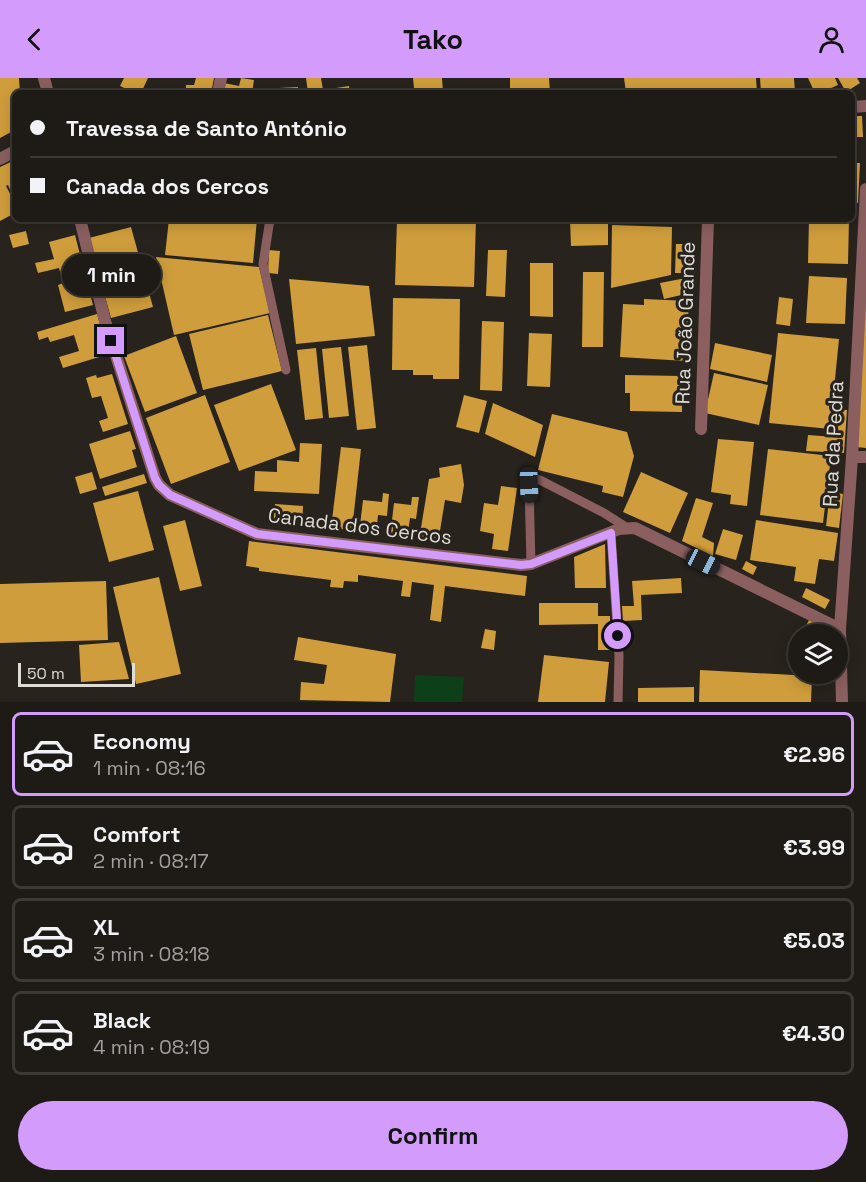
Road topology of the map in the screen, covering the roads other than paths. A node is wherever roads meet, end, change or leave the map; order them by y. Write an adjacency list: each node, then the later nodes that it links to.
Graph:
1 (866, 189): 8 (street, Rua da Pedra)
2 (81, 222): 11 (street, Canada dos Cercos)
3 (270, 222): 5 (lane)
4 (708, 222): 6 (street, Rua João Grande)
5 (286, 370)
6 (701, 429)
7 (866, 457): 8 (street)
8 (852, 458): 13 (street, Rua da Pedra)
9 (627, 527): 10 (street); 11 (lane); 12 (street)
10 (611, 533): 11 (street); 15 (lane)
11 (526, 565)
12 (830, 624)
13 (840, 624)
14 (842, 684): 16 (street, Rua da Pedra)
15 (618, 702)
16 (842, 702)

